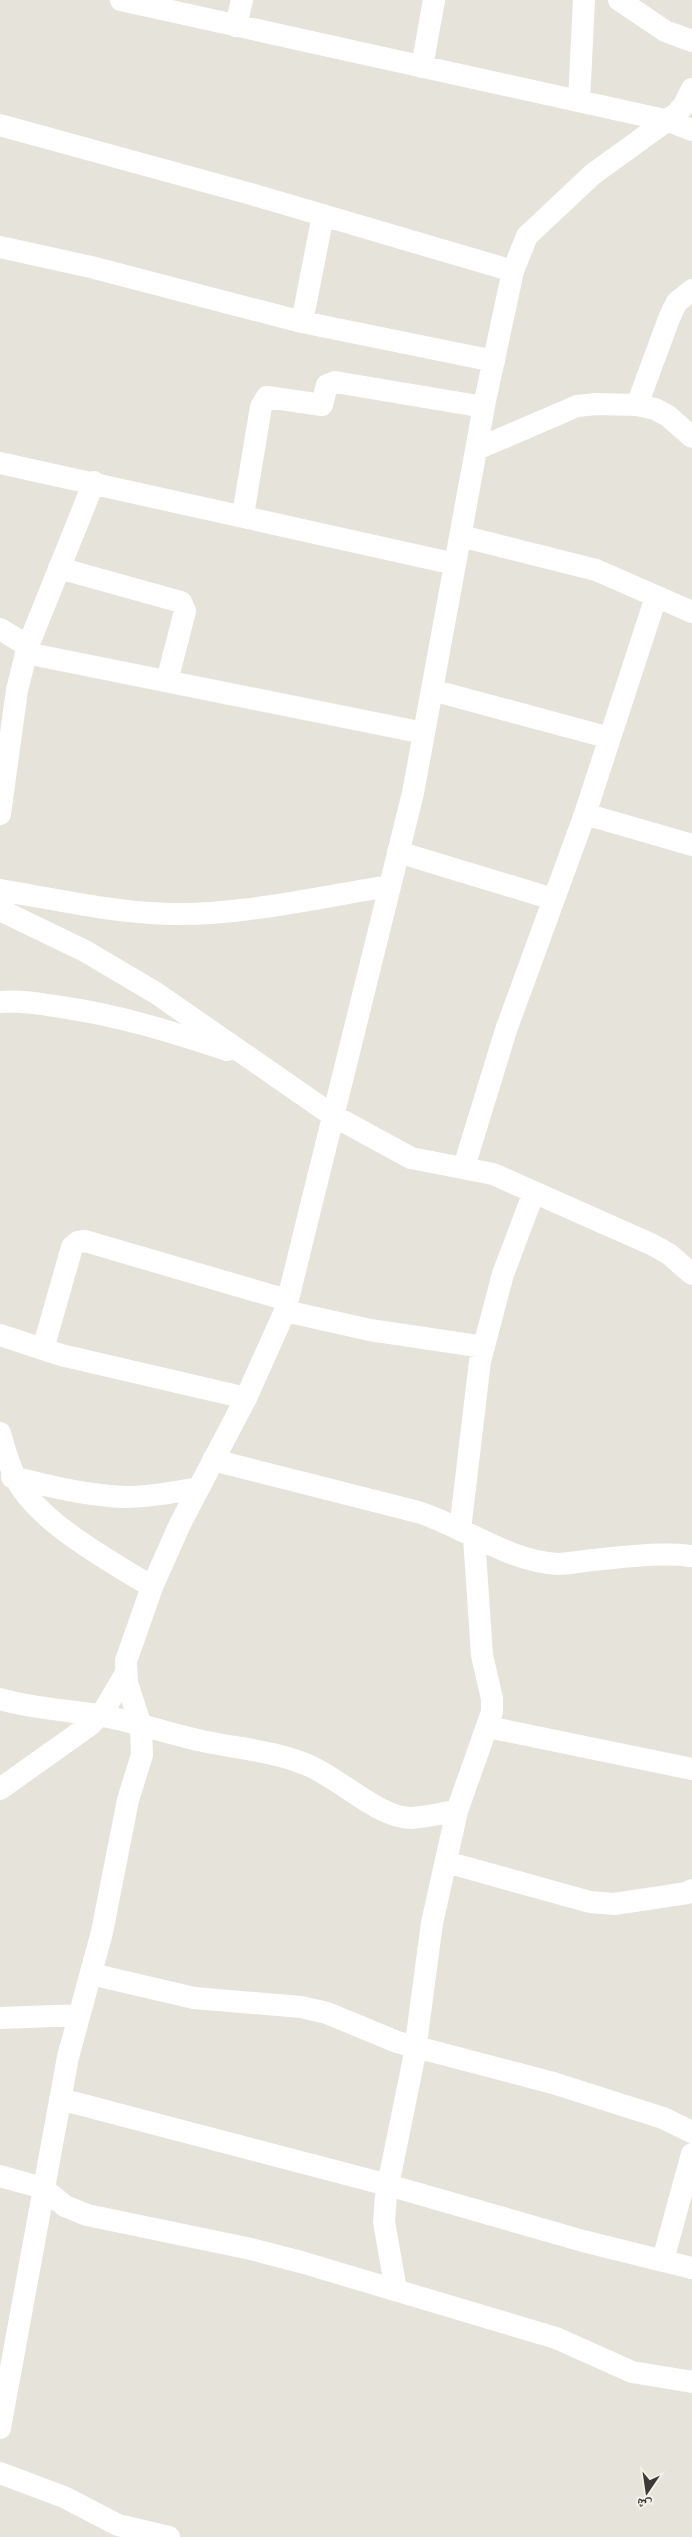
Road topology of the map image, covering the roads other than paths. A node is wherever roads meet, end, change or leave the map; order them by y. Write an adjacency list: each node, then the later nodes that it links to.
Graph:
1 (121, 0): 6 (street)
2 (242, 0): 6 (street)
3 (434, 0): 8 (street)
4 (584, 0): 10 (street)
5 (619, 0): 7 (street)
6 (236, 26): 8 (street)
7 (692, 41)
8 (422, 66): 10 (street)
9 (692, 89): 11 (street)
10 (579, 101): 11 (street)
11 (669, 121): 13 (street); 16 (street)
12 (0, 125): 14 (street)
13 (692, 130)
14 (323, 215): 16 (street); 18 (street)
15 (0, 247): 18 (street)
16 (513, 271): 19 (street)
17 (692, 290): 20 (street)
18 (302, 322): 19 (street)
19 (494, 361): 21 (street)
20 (637, 406): 22 (street); 23 (street)
21 (484, 407): 23 (street); 26 (street)
22 (692, 437)
23 (476, 449): 27 (street)
24 (0, 463): 25 (street)
25 (94, 482): 26 (street); 29 (street)
26 (243, 515): 28 (street)
27 (461, 536): 28 (street); 30 (street)
28 (456, 564): 35 (street)
29 (59, 568): 33 (street); 34 (street)
30 (656, 597): 31 (street); 37 (street)
31 (692, 612)
32 (0, 629): 33 (street)
33 (27, 649): 34 (street); 38 (street)
34 (167, 681): 36 (street)
35 (432, 690): 36 (street); 37 (street)
36 (424, 734): 41 (street)
37 (610, 738): 39 (street)
38 (0, 814)
39 (585, 814): 40 (street); 44 (street)
40 (692, 845)
41 (398, 852): 42 (street); 44 (street)
42 (389, 886): 43 (street); 48 (street)
43 (0, 890)
44 (553, 899): 49 (street)
45 (0, 910): 47 (street)
46 (0, 1002): 47 (street)
47 (249, 1057): 48 (street)
48 (332, 1115): 49 (street); 52 (street)
49 (464, 1167): 50 (street)
50 (534, 1192): 51 (street); 54 (street)
51 (692, 1274)
52 (286, 1305): 54 (street); 55 (street); 56 (street)
53 (0, 1335): 55 (street)
54 (484, 1346): 61 (street)
55 (43, 1349): 56 (street)
56 (246, 1398): 58 (street)
57 (0, 1434): 59 (street)
58 (213, 1460): 60 (street); 61 (street)
59 (8, 1477): 60 (street); 63 (street)
60 (198, 1488): 63 (street)
61 (467, 1533): 62 (street); 68 (street)
62 (692, 1556)
63 (152, 1587): 64 (street)
64 (126, 1672): 66 (street); 67 (street)
65 (0, 1699): 66 (street)
66 (99, 1715): 67 (street); 70 (street)
67 (140, 1726): 71 (street); 74 (street)
68 (488, 1728): 69 (street); 71 (street)
69 (692, 1769)
70 (0, 1789)
71 (457, 1811): 72 (street)
72 (446, 1862): 73 (street); 77 (street)
73 (692, 1890)
74 (91, 1974): 75 (street); 77 (street)
75 (79, 2015): 76 (street); 78 (street)
76 (0, 2018)
77 (415, 2048): 79 (street); 82 (street)
78 (60, 2099): 82 (street); 83 (street)
79 (692, 2132)
80 (692, 2154): 84 (street)
81 (0, 2176): 83 (street)
82 (388, 2185): 84 (street); 86 (street)
83 (43, 2188): 86 (street); 88 (street)
84 (663, 2260): 85 (street)
85 (692, 2268)
86 (396, 2290): 87 (street)
87 (692, 2382)
88 (0, 2428)
89 (0, 2473): 90 (street)
90 (170, 2537)

